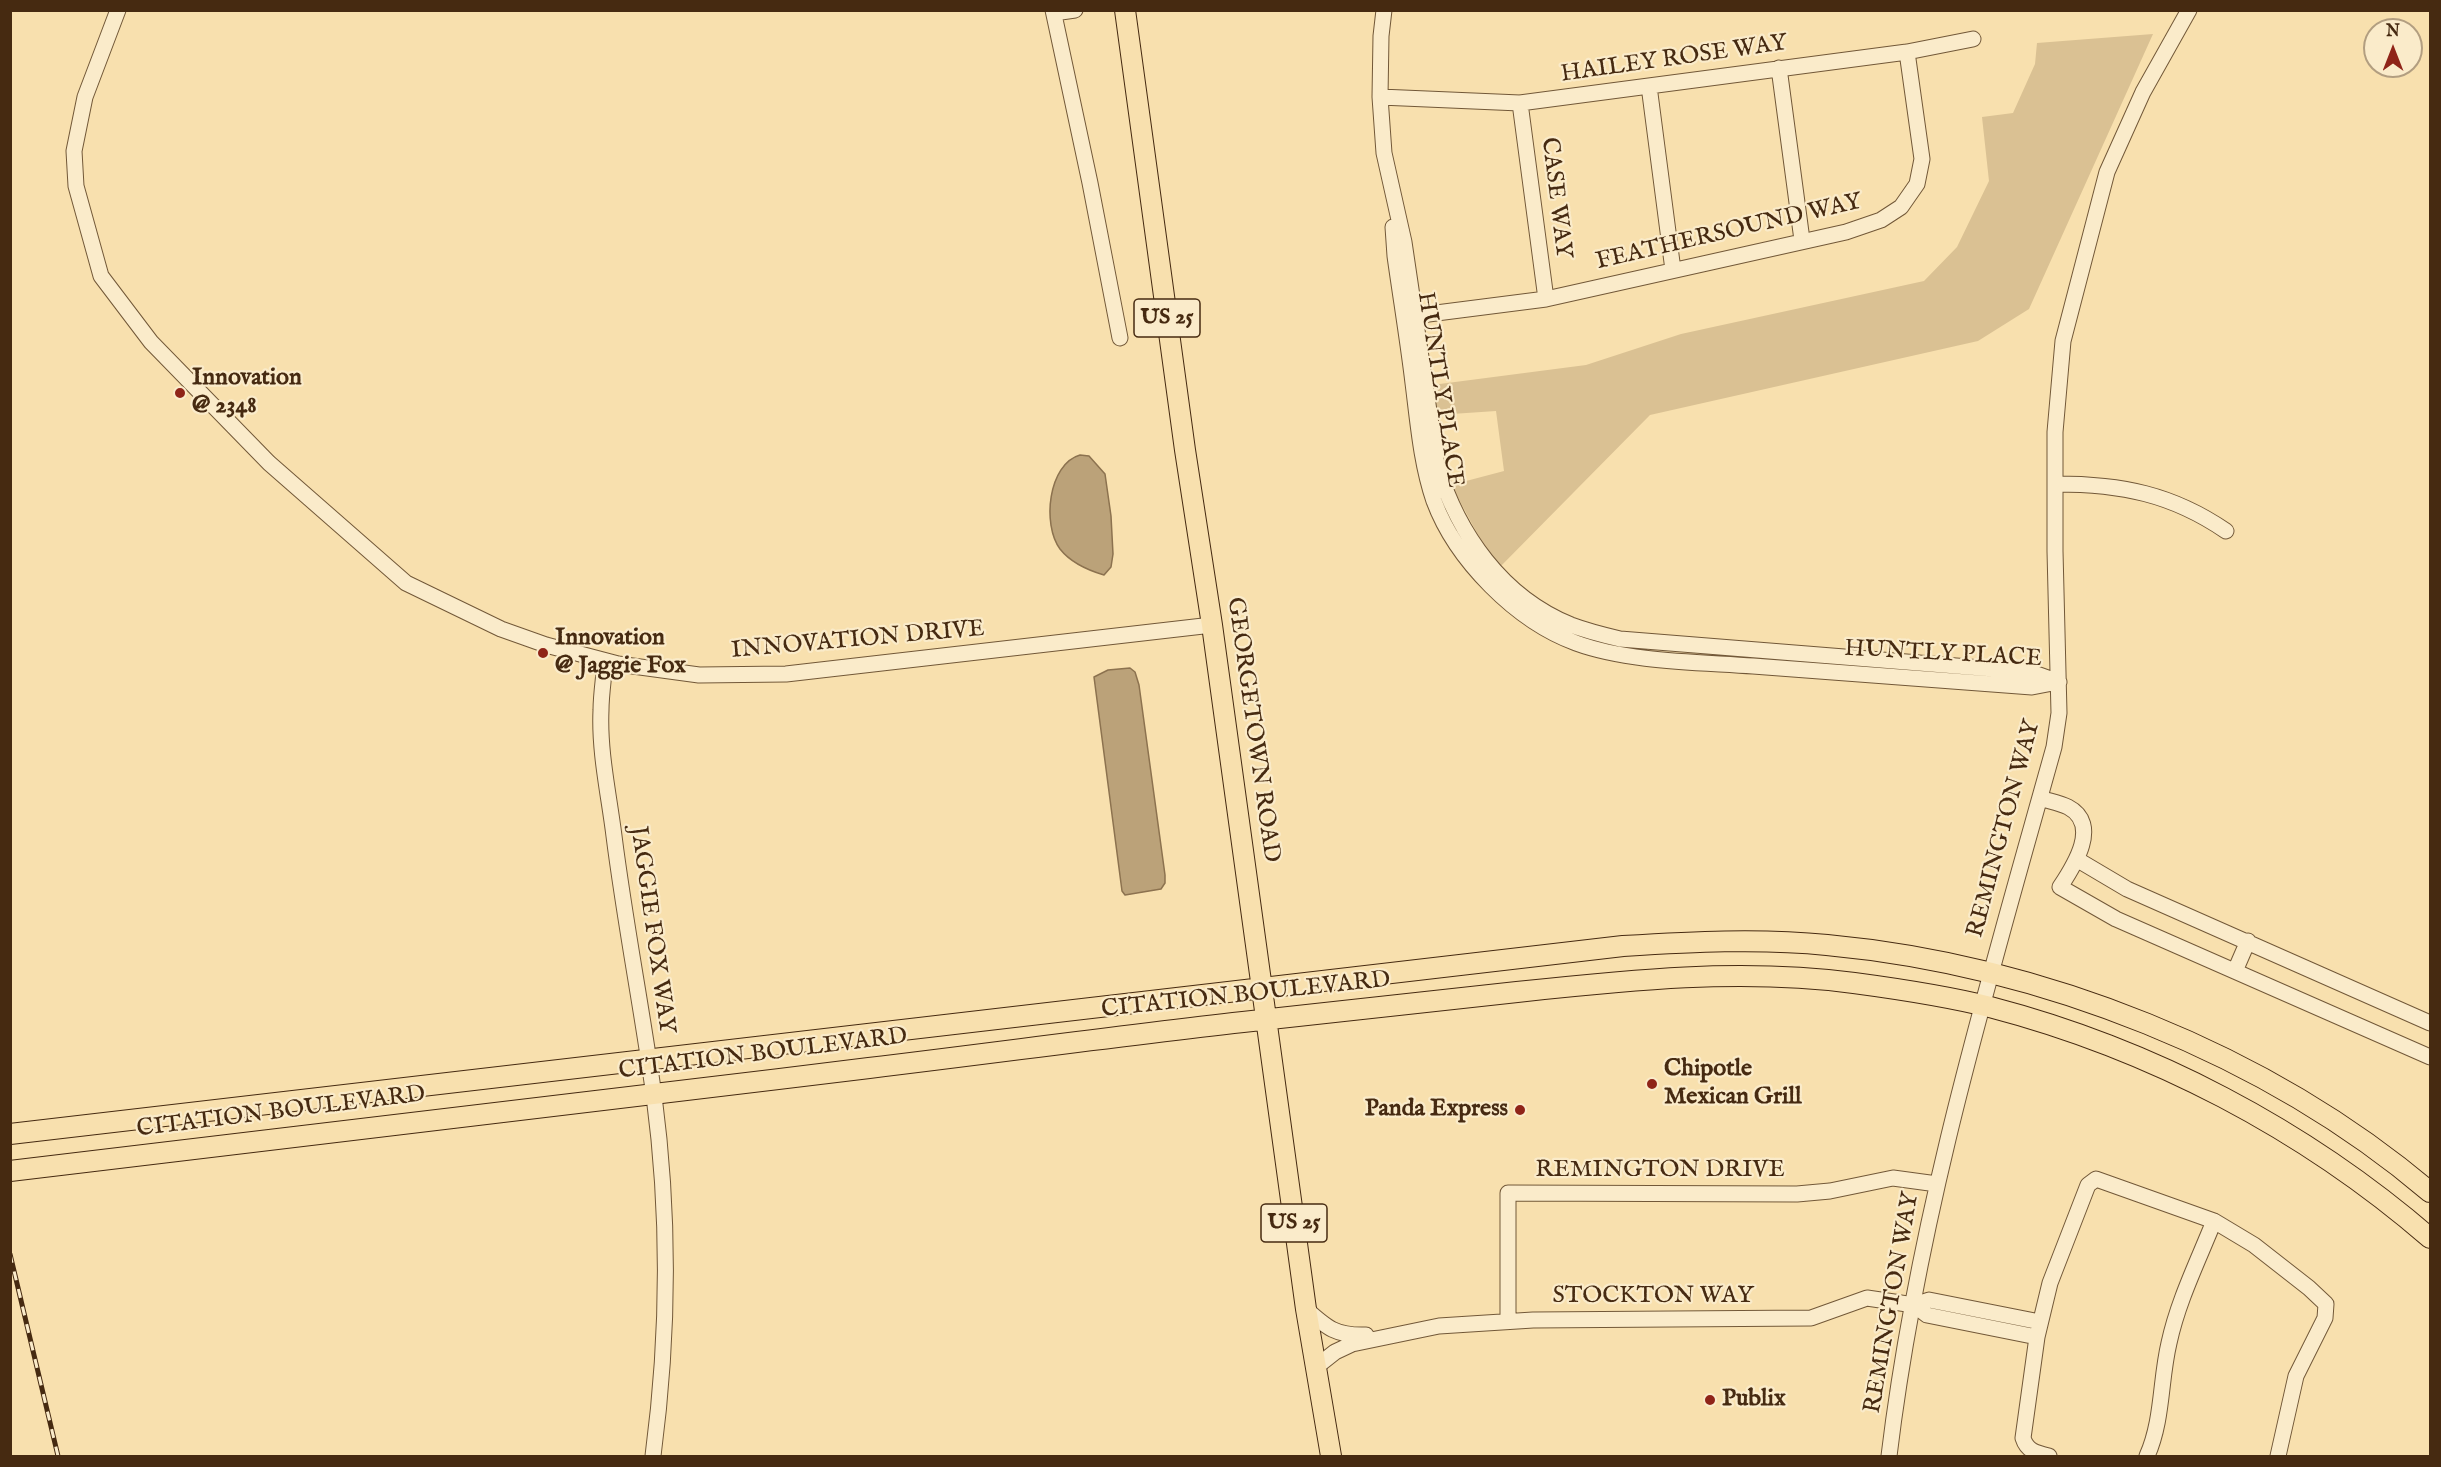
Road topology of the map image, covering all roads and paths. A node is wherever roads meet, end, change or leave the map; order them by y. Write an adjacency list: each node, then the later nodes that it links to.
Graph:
1 (118, 10): 21 (street, INNOVATION DRIVE)
2 (1075, 10): 6 (street)
3 (1125, 10): 20 (main road, GEORGETOWN ROAD / US 25)
4 (1384, 10): 11 (street, HUNTLY PLACE)
5 (2189, 10): 18 (street, REMINGTON WAY)
6 (1054, 12): 17 (street)
7 (1973, 39): 8 (street, HAILEY ROSE WAY)
8 (1907, 52): 9 (street, HAILEY ROSE WAY); 13 (street, FEATHERSOUND WAY)
9 (1779, 68): 10 (street, HAILEY ROSE WAY); 13 (street)
10 (1649, 86): 12 (street, HAILEY ROSE WAY); 14 (street)
11 (1380, 97): 12 (street, HAILEY ROSE WAY); 16 (street, HUNTLY PLACE)
12 (1520, 103): 15 (street, CASE WAY)
13 (1802, 240): 14 (street, FEATHERSOUND WAY)
14 (1673, 270): 15 (street, FEATHERSOUND WAY)
15 (1546, 299): 16 (street, FEATHERSOUND WAY)
16 (1409, 316): 22 (street, HUNTLY PLACE)
17 (1120, 338)
18 (2056, 484): 19 (street); 22 (street, REMINGTON WAY)
19 (2226, 531)
20 (1212, 625): 21 (street, INNOVATION DRIVE); 28 (main road, GEORGETOWN ROAD / US 25)
21 (605, 661): 33 (street, JAGGIE FOX WAY)
22 (2059, 682): 23 (street, REMINGTON WAY)
23 (2040, 798): 24 (street); 27 (street, REMINGTON WAY)
24 (2078, 860): 25 (street); 26 (street)
25 (2248, 941): 26 (street); 31 (street)
26 (2235, 972): 32 (street)
27 (1990, 973): 28 (main road, CITATION BOULEVARD); 29 (street, REMINGTON WAY); 38 (main road, CITATION BOULEVARD)
28 (1261, 988): 30 (main road, GEORGETOWN ROAD / US 25); 33 (main road, CITATION BOULEVARD)
29 (1984, 1005): 30 (main road, CITATION BOULEVARD); 37 (street, REMINGTON WAY); 40 (main road, CITATION BOULEVARD)
30 (1265, 1020): 34 (main road, CITATION BOULEVARD); 42 (main road, GEORGETOWN ROAD / US 25)
31 (2430, 1023)
32 (2430, 1057)
33 (647, 1059): 34 (street, JAGGIE FOX WAY); 35 (main road, CITATION BOULEVARD)
34 (654, 1094): 36 (main road, CITATION BOULEVARD); 47 (street, JAGGIE FOX WAY)
35 (10, 1134)
36 (10, 1171)
37 (1937, 1184): 41 (street, REMINGTON WAY); 43 (street, REMINGTON DRIVE)
38 (2430, 1192)
39 (2214, 1221): 44 (street); 51 (street); 52 (street)
40 (2430, 1238)
41 (1914, 1305): 43 (street, STOCKTON WAY); 44 (street, STOCKTON WAY); 49 (street, REMINGTON WAY)
42 (1306, 1309): 45 (street, STOCKTON WAY); 46 (main road, GEORGETOWN ROAD / US 25)
43 (1508, 1321): 45 (street, STOCKTON WAY)
44 (2039, 1330): 50 (street)
45 (1390, 1334): 46 (street, STOCKTON WAY)
46 (1316, 1367): 48 (main road, GEORGETOWN ROAD / US 25)
47 (653, 1456)
48 (1331, 1456)
49 (1889, 1456)
50 (2049, 1456)
51 (2147, 1456)
52 (2278, 1456)

